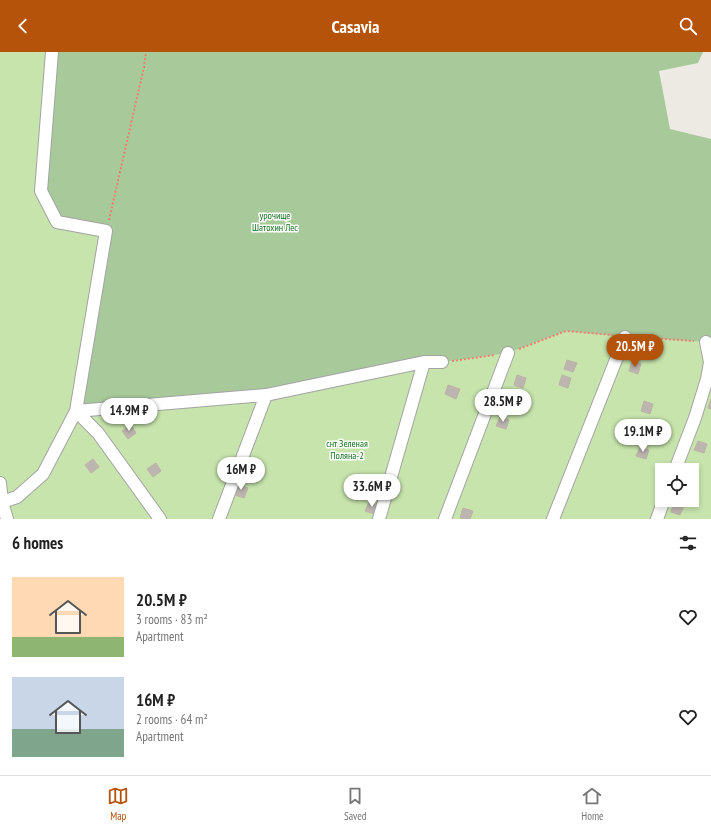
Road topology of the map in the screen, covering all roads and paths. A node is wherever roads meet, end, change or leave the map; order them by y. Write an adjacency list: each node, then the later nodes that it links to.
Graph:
1 (52, 52): 3 (street)
2 (146, 52): 3 (path)
3 (106, 231): 10 (street)
4 (625, 336): 5 (path); 6 (path); 20 (street)
5 (706, 342): 11 (street)
6 (508, 353): 8 (path); 19 (street)
7 (424, 362): 8 (street); 9 (street); 18 (street)
8 (442, 362)
9 (266, 395): 10 (street); 17 (street)
10 (76, 411): 13 (street); 16 (street)
11 (678, 463)
12 (0, 483): 13 (street)
13 (2, 502): 15 (street)
14 (661, 507): 21 (street)
15 (7, 519)
16 (160, 519)
17 (219, 519)
18 (379, 519)
19 (445, 519)
20 (553, 519)
21 (657, 519)

